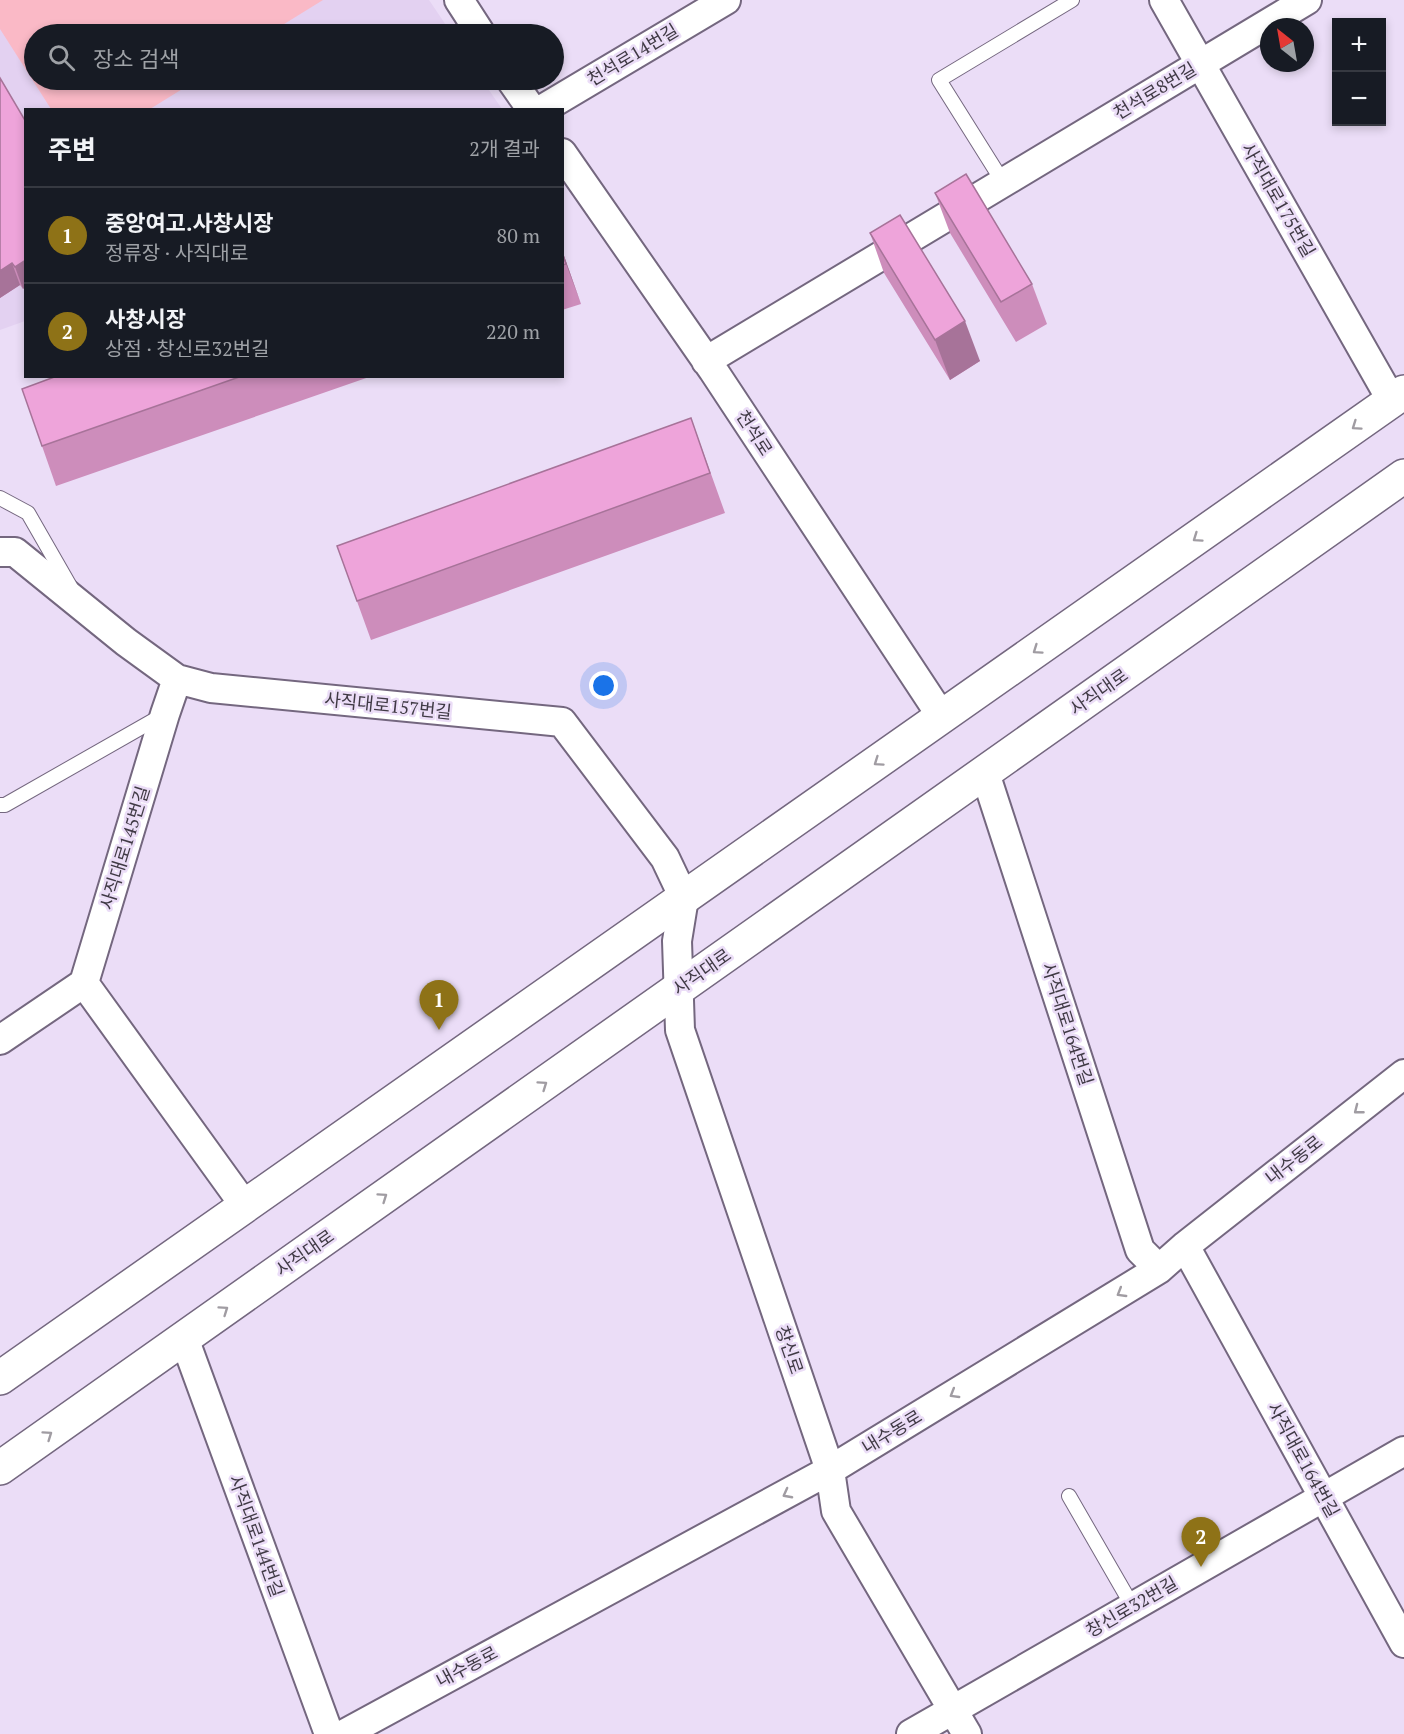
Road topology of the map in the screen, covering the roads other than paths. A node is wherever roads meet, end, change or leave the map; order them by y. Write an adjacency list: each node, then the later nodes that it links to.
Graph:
1 (459, 0): 6 (street)
2 (726, 0): 10 (street, 천석로14번길)
3 (1072, 0): 12 (lane)
4 (1164, 0): 7 (street, 사직대로175번길)
5 (1307, 0): 7 (street, 천석로8번길)
6 (475, 24)
7 (1201, 63): 12 (street, 천석로8번길); 14 (street, 사직대로175번길)
8 (518, 90): 9 (street)
9 (531, 108)
10 (544, 108)
11 (564, 156): 13 (street, 천석로)
12 (1003, 182): 13 (street, 천석로8번길)
13 (706, 361): 21 (street, 천석로)
14 (1398, 396): 21 (main road, one-way to 21)
15 (1404, 476): 22 (main road, 사직대로)
16 (0, 498): 18 (lane)
17 (0, 552): 18 (street, 사직대로157번길)
18 (83, 607): 19 (street, 사직대로157번길)
19 (177, 679): 20 (street, 사직대로145번길); 24 (street, 사직대로157번길)
20 (165, 714): 23 (lane); 25 (street, 사직대로145번길)
21 (942, 717): 24 (main road, one-way to 24)
22 (985, 772): 26 (main road, 사직대로); 31 (street, 사직대로164번길)
23 (2, 805)
24 (684, 898): 26 (street, 창신로); 29 (main road)
25 (84, 983): 27 (street); 29 (street)
26 (677, 990): 32 (main road, 사직대로, one-way to 26); 36 (street, 창신로)
27 (0, 1040)
28 (1404, 1074): 30 (street, 내수동로, one-way to 30)
29 (245, 1206): 33 (main road)
30 (1185, 1246): 31 (street, 내수동로); 38 (street, 사직대로164번길)
31 (1159, 1269): 36 (street, 내수동로, one-way to 36)
32 (184, 1338): 35 (main road, 사직대로, one-way to 32); 42 (street, 사직대로144번길)
33 (0, 1378)
34 (1404, 1451): 38 (street, 창신로32번길)
35 (0, 1468)
36 (830, 1470): 41 (street, 창신로); 43 (street, 내수동로, one-way to 43)
37 (1070, 1496): 39 (lane)
38 (1323, 1497): 39 (street, 창신로32번길); 40 (street, 사직대로164번길)
39 (1133, 1607): 41 (street, 창신로32번길)
40 (1404, 1643)
41 (953, 1710): 44 (street, 창신로32번길); 45 (street, 창신로)
42 (329, 1734)
43 (344, 1734)
44 (911, 1734)
45 (967, 1734)

